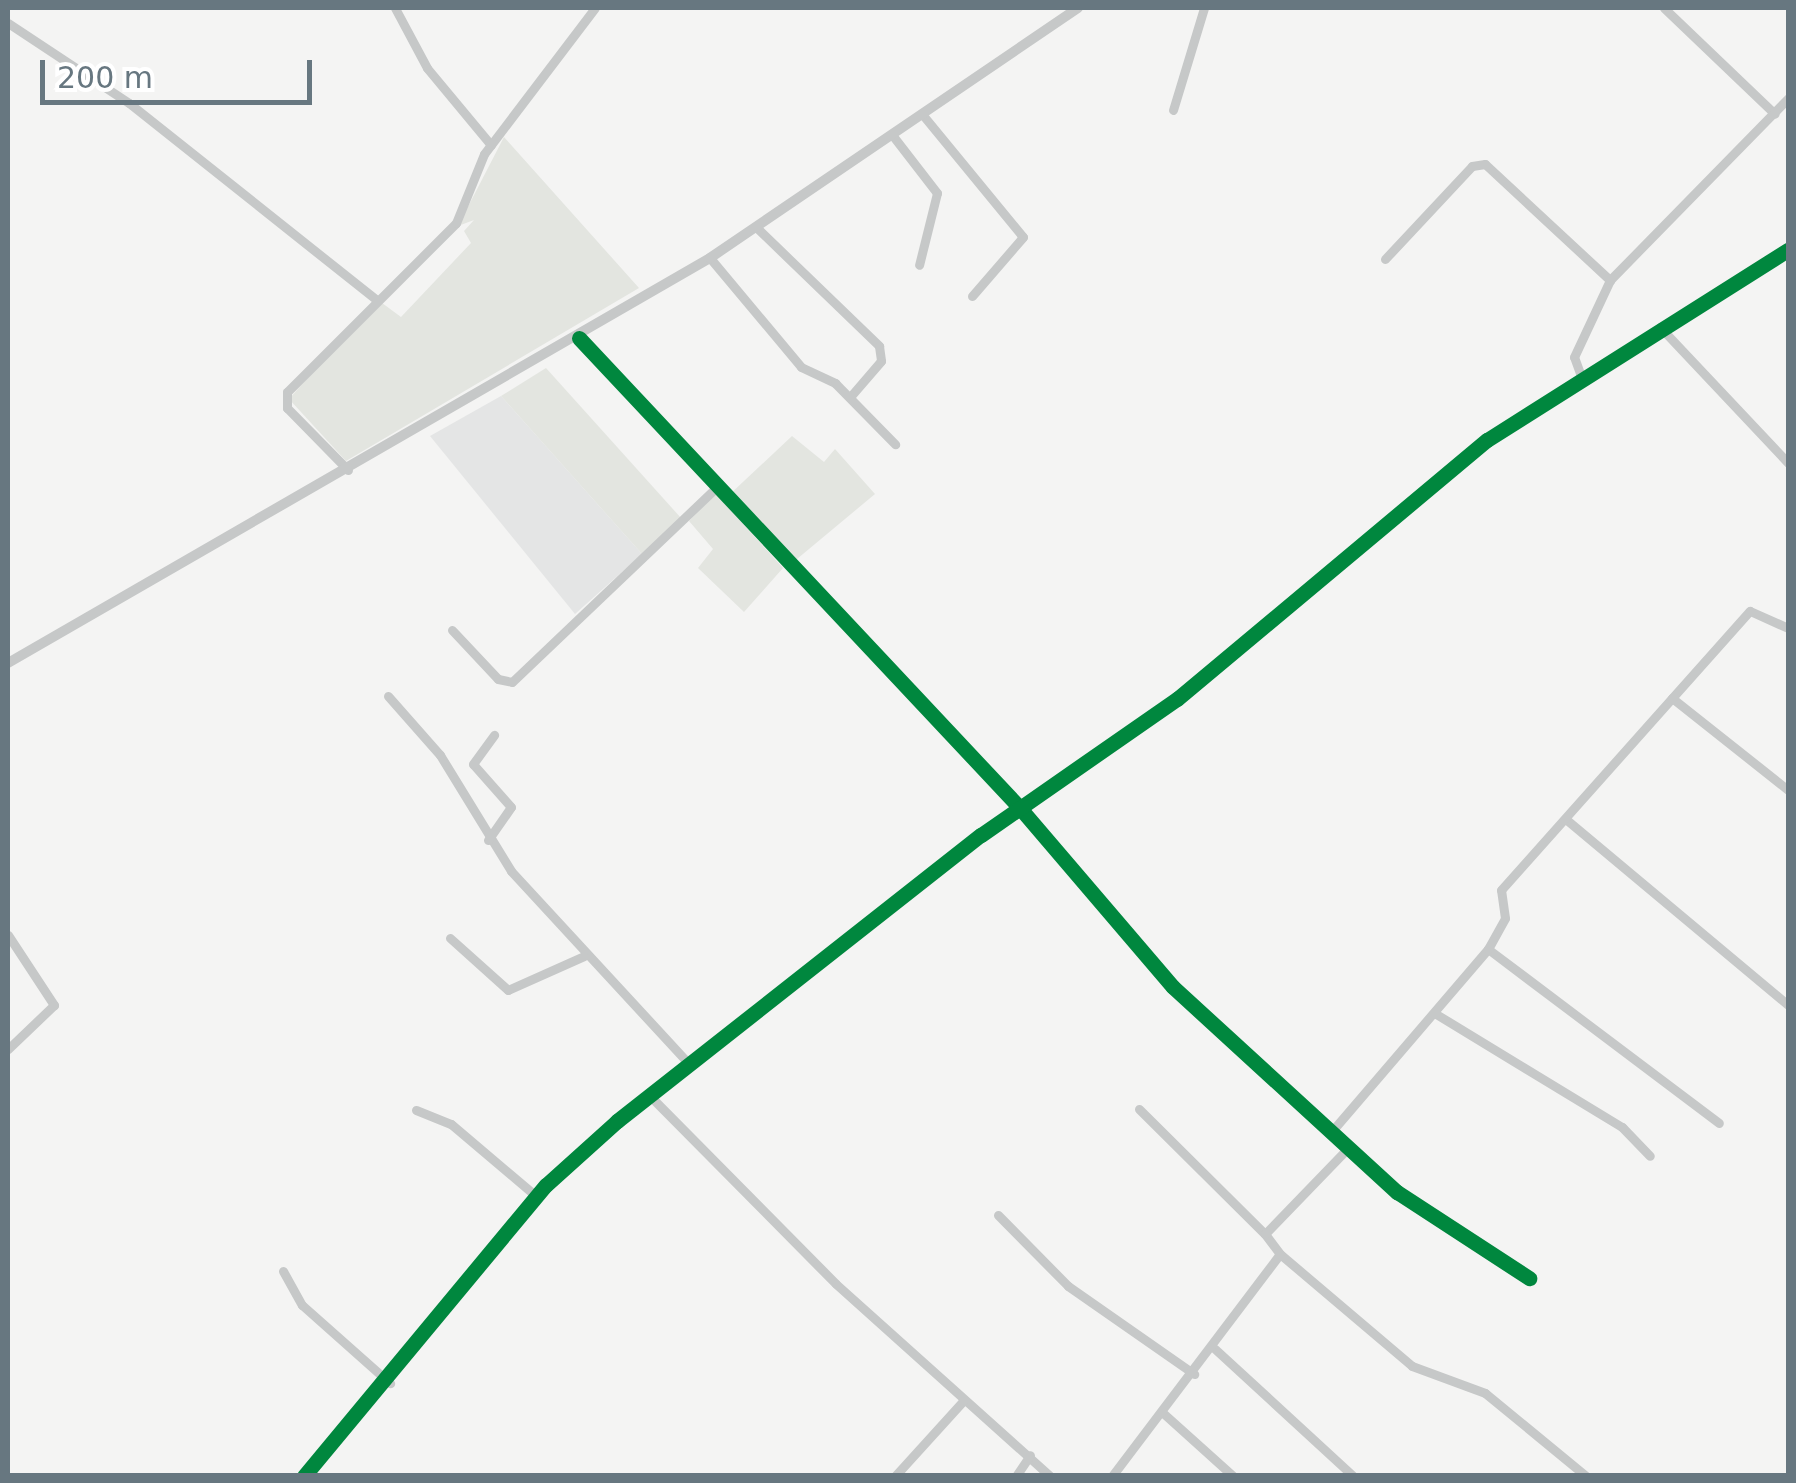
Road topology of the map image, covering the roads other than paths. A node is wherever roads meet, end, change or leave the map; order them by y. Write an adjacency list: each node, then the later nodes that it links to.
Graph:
1 (395, 8): 12 (street)
2 (595, 8): 12 (street)
3 (1078, 8): 9 (street)
4 (1204, 8): 8 (street)
5 (1664, 8): 10 (street)
6 (8, 24): 20 (street)
7 (1788, 98): 10 (street)
8 (1173, 110)
9 (922, 114): 11 (street); 19 (street)
10 (1776, 114): 18 (street)
11 (893, 136): 13 (street); 17 (street)
12 (491, 145): 20 (street)
13 (758, 228): 15 (street); 24 (street)
14 (1788, 250): 21 (street)
15 (710, 258): 22 (street); 24 (street)
16 (1385, 259): 18 (street)
17 (920, 264)
18 (1610, 280): 23 (street)
19 (972, 296)
20 (374, 300): 27 (street)
21 (1660, 326): 23 (street); 26 (street)
22 (579, 338): 27 (street); 28 (street)
23 (1582, 376): 36 (street)
24 (850, 398): 25 (street)
25 (895, 444)
26 (1788, 463)
27 (348, 470): 31 (street)
28 (716, 488): 30 (street); 36 (street)
29 (1788, 628): 33 (street)
30 (452, 630)
31 (8, 663)
32 (388, 696): 38 (street)
33 (1672, 698): 35 (street); 37 (street)
34 (494, 735): 38 (street)
35 (1788, 790)
36 (1020, 808): 46 (street); 51 (street)
37 (1568, 821): 41 (street); 43 (street)
38 (488, 840): 42 (street)
39 (8, 935): 45 (street)
40 (450, 938): 42 (street)
41 (1488, 948): 44 (street); 50 (street)
42 (584, 956): 46 (street)
43 (1788, 1006)
44 (1436, 1014): 51 (street); 53 (street)
45 (8, 1050)
46 (691, 1066): 47 (street)
47 (650, 1096): 54 (street); 63 (street)
48 (1138, 1109): 56 (street)
49 (416, 1110): 54 (street)
50 (1719, 1124)
51 (1332, 1131): 52 (street)
52 (1349, 1147): 56 (street); 59 (street)
53 (1650, 1156)
54 (536, 1196): 62 (street)
55 (998, 1214): 61 (street)
56 (1264, 1234): 57 (street)
57 (1280, 1254): 60 (street); 73 (street)
58 (283, 1270): 62 (street)
59 (1529, 1278)
60 (1215, 1349): 61 (street); 72 (street)
61 (1194, 1374): 64 (street)
62 (390, 1383): 66 (street)
63 (963, 1401): 65 (street); 67 (street)
64 (1162, 1413): 70 (street); 71 (street)
65 (1030, 1456): 68 (street); 69 (street)
66 (304, 1476)
67 (895, 1476)
68 (1016, 1476)
69 (1050, 1476)
70 (1112, 1476)
71 (1232, 1476)
72 (1354, 1476)
73 (1586, 1476)

